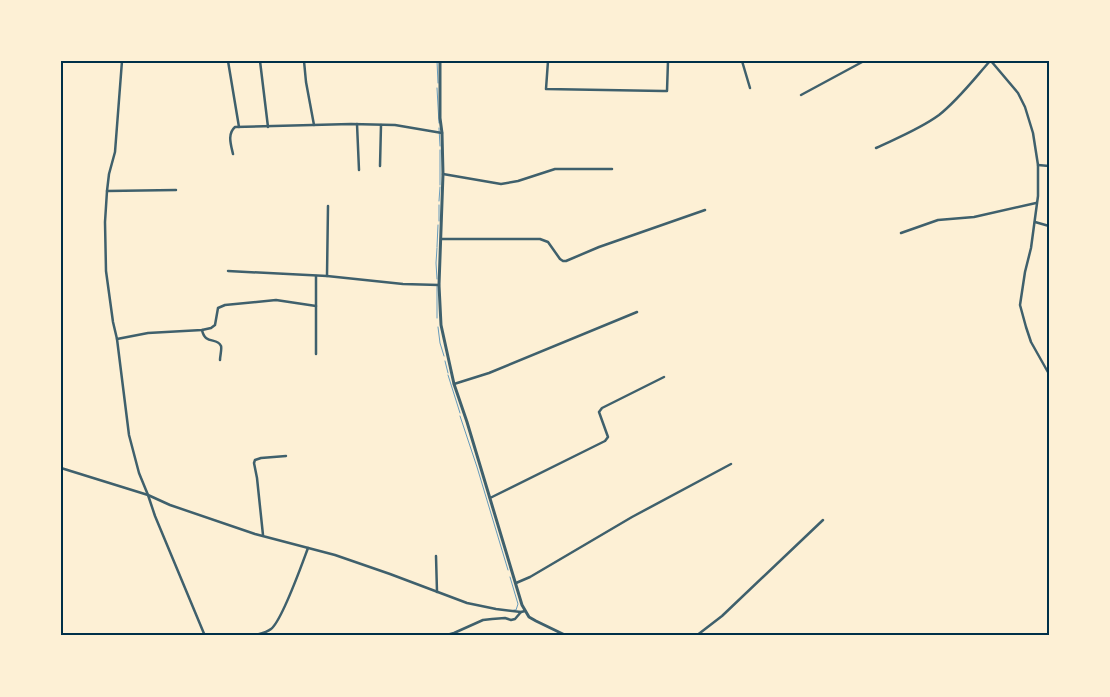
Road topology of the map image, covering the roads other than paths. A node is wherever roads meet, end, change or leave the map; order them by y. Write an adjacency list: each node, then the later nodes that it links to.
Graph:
1 (122, 61): 28 (street)
2 (228, 61): 16 (street)
3 (260, 61): 17 (street)
4 (304, 61): 15 (street)
5 (440, 61): 18 (street)
6 (548, 61): 7 (street)
7 (668, 61)
8 (742, 61): 11 (street)
9 (864, 61): 12 (street)
10 (991, 61): 19 (street); 21 (street)
11 (750, 88)
12 (801, 95)
13 (357, 124): 14 (street); 15 (street); 25 (street)
14 (381, 125): 18 (street); 22 (street)
15 (314, 126): 17 (street)
16 (239, 127): 17 (street); 20 (street)
17 (268, 127)
18 (442, 133): 26 (street)
19 (876, 148)
20 (233, 154)
21 (1038, 165): 23 (street); 29 (street)
22 (380, 166)
23 (1049, 166)
24 (612, 169): 26 (street)
25 (359, 170)
26 (443, 174): 35 (street)
27 (176, 190): 28 (street)
28 (107, 191): 43 (street)
29 (1036, 203): 32 (street); 34 (street)
30 (328, 206): 38 (street)
31 (705, 210): 35 (street)
32 (1035, 222): 33 (street); 46 (street)
33 (1049, 226)
34 (900, 233)
35 (441, 239): 39 (street)
36 (228, 271): 37 (street)
37 (316, 276): 38 (street); 40 (street)
38 (327, 276): 39 (street)
39 (440, 285): 48 (street)
40 (316, 306): 42 (street); 44 (street)
41 (637, 312): 48 (street)
42 (202, 330): 43 (street); 45 (street)
43 (117, 339): 52 (street)
44 (316, 354)
45 (220, 360)
46 (1049, 374)
47 (664, 377): 53 (street)
48 (454, 384): 53 (street)
49 (286, 456): 55 (street)
50 (731, 464): 58 (street)
51 (61, 468): 52 (street)
52 (148, 495): 55 (street); 61 (street)
53 (490, 498): 58 (street)
54 (823, 520): 65 (street)
55 (262, 535): 56 (street)
56 (308, 548): 59 (street); 62 (street)
57 (436, 556): 59 (street)
58 (515, 583): 60 (street)
59 (437, 592): 60 (street)
60 (523, 612): 63 (street); 64 (street)
61 (205, 636)
62 (252, 636)
63 (444, 636)
64 (567, 636)
65 (696, 636)

